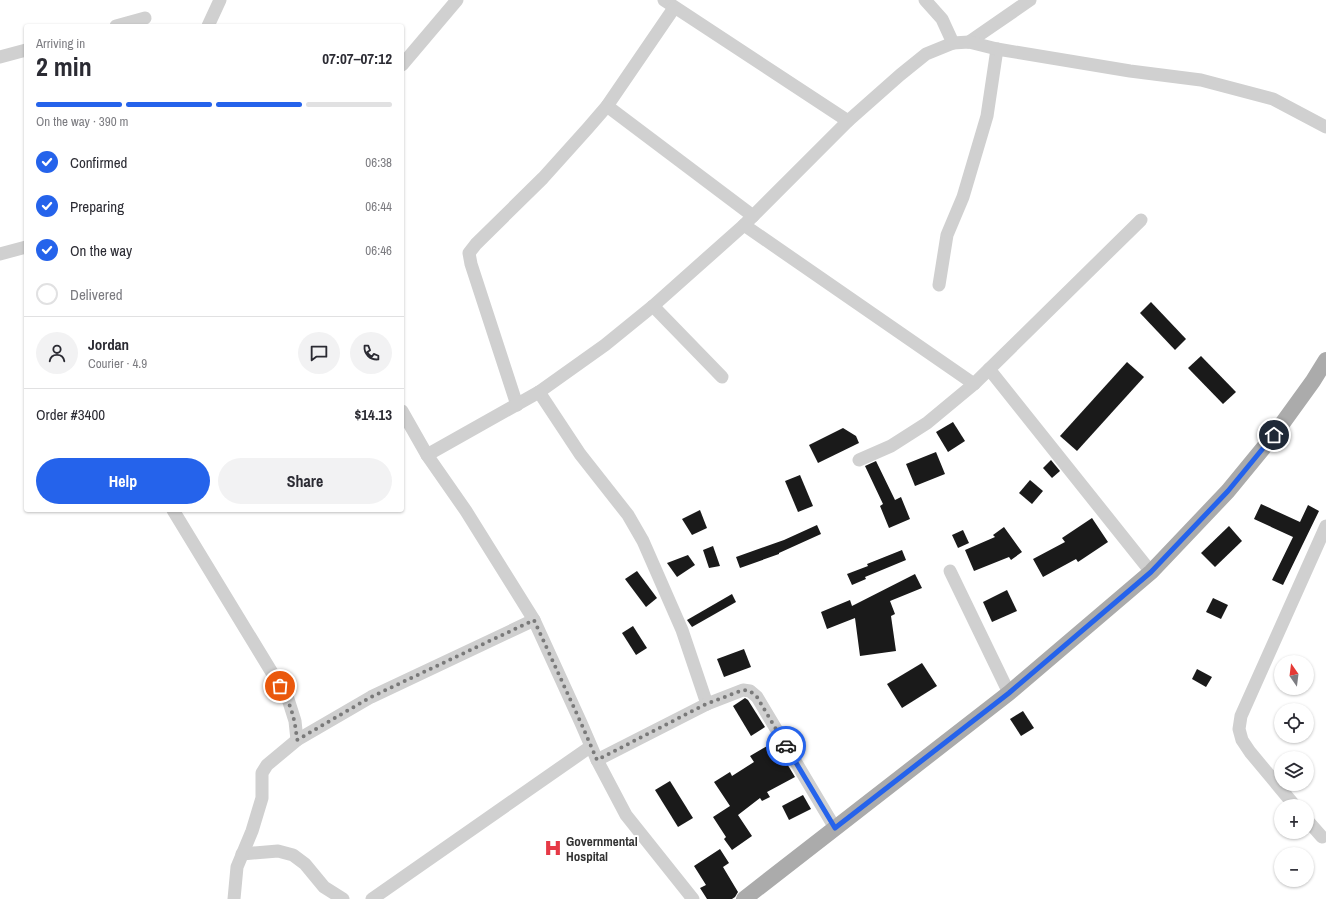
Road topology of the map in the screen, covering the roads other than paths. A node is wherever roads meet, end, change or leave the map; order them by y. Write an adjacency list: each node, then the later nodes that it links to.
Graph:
1 (220, 0): 8 (street)
2 (457, 0): 14 (street)
3 (925, 0): 9 (street)
4 (1030, 0): 10 (street)
5 (669, 4): 15 (street); 16 (street)
6 (144, 18): 7 (street)
7 (123, 24)
8 (209, 24)
9 (953, 42): 10 (street); 16 (street)
10 (969, 42): 11 (street)
11 (997, 49): 17 (street); 22 (street)
12 (24, 51): 13 (street)
13 (0, 57)
14 (404, 63)
15 (607, 106): 18 (street); 29 (street)
16 (848, 122): 18 (street)
17 (1326, 127)
18 (748, 220): 23 (street); 27 (street)
19 (1142, 220): 25 (street)
20 (24, 248): 21 (street)
21 (0, 254)
22 (939, 285)
23 (653, 306): 26 (street); 28 (street)
24 (1326, 360): 36 (main road)
25 (989, 369): 27 (street); 36 (street)
26 (722, 376)
27 (974, 384): 32 (street)
28 (539, 392): 29 (street); 39 (street)
29 (517, 405): 31 (street)
30 (404, 415): 31 (street)
31 (427, 455): 37 (street)
32 (859, 460)
33 (174, 512): 40 (street)
34 (1326, 526): 43 (street)
35 (950, 571): 38 (street)
36 (1151, 572): 38 (main road)
37 (534, 620): 40 (street); 41 (street)
38 (1009, 693): 44 (main road)
39 (706, 704): 42 (street); 44 (street)
40 (297, 740): 47 (street)
41 (590, 747): 42 (street); 50 (street)
42 (597, 760): 51 (street)
43 (1289, 799)
44 (835, 828): 52 (main road)
45 (1314, 828): 46 (street)
46 (1322, 837)
47 (242, 854): 48 (street); 49 (street)
48 (234, 899)
49 (343, 899)
50 (372, 899)
51 (693, 899)
52 (744, 899)

